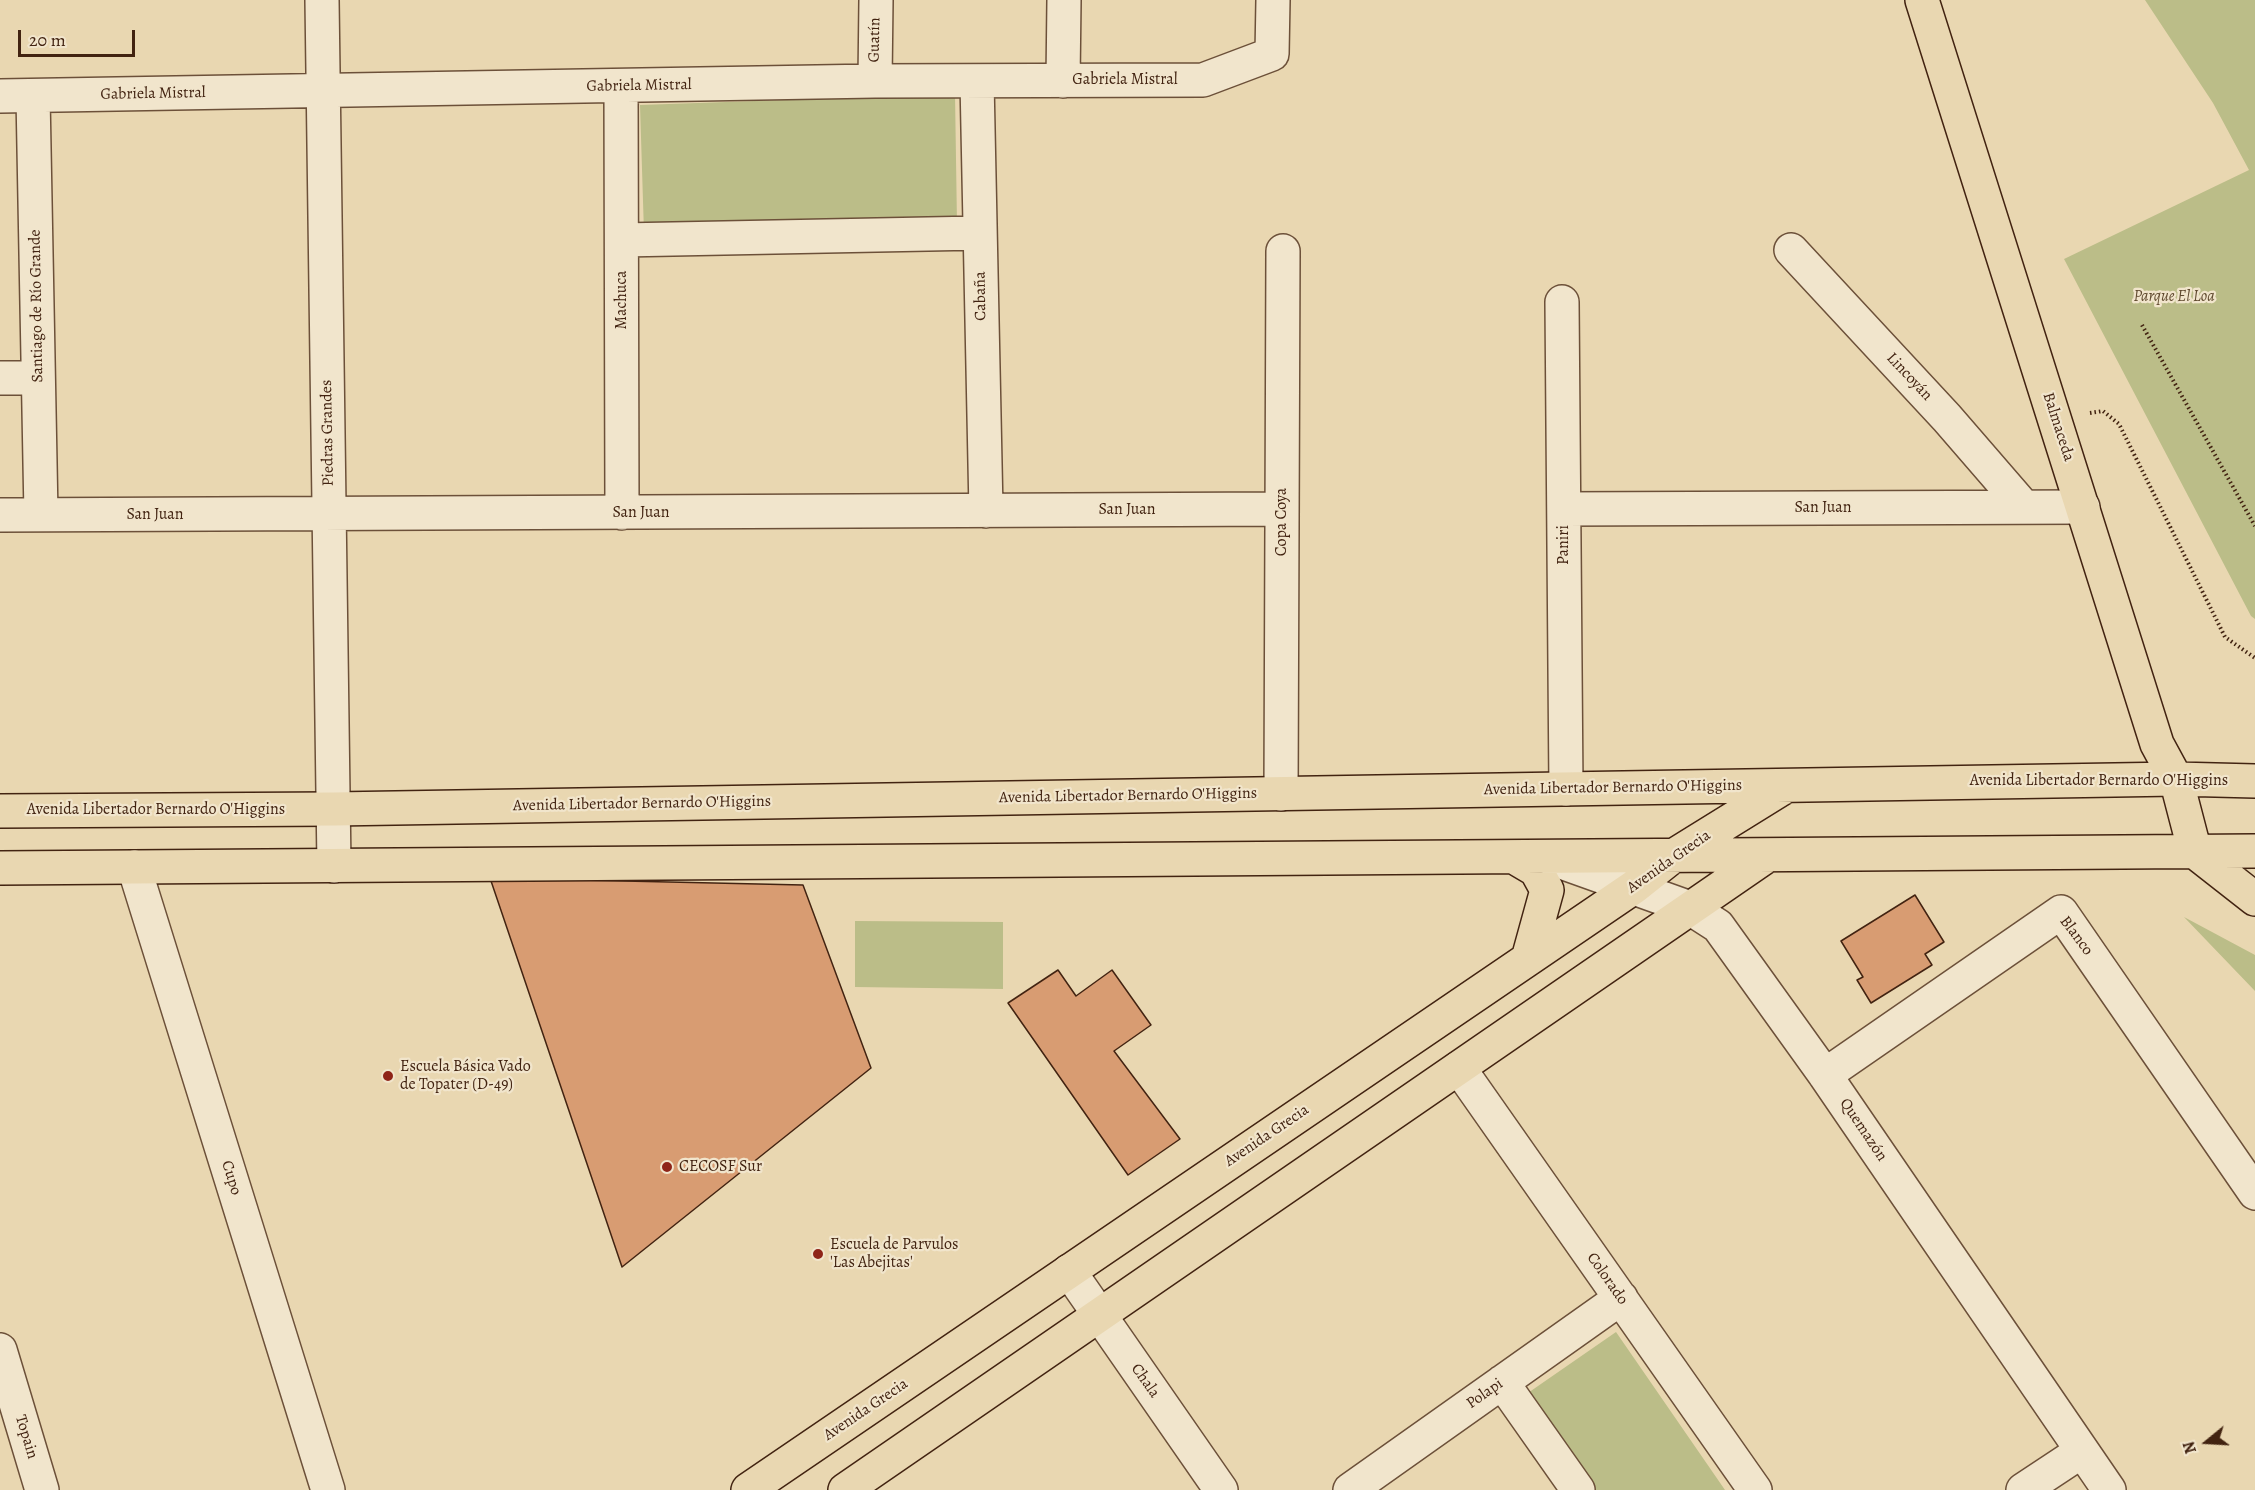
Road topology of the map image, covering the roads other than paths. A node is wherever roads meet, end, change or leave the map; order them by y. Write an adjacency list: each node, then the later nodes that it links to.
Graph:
1 (322, 0): 10 (street, Piedras Grandes)
2 (876, 0): 6 (street, Guatín)
3 (1064, 0): 8 (street)
4 (1273, 0): 8 (street, Gabriela Mistral)
5 (1922, 0): 21 (main road, Balmaceda)
6 (875, 81): 7 (street, Gabriela Mistral); 9 (street, Gabriela Mistral)
7 (977, 81): 8 (street, Gabriela Mistral); 13 (street, Cabaña)
8 (1063, 81)
9 (621, 86): 10 (street, Gabriela Mistral); 14 (street, Machuca)
10 (323, 92): 12 (street, Gabriela Mistral); 28 (street, Piedras Grandes)
11 (0, 96): 12 (street, Gabriela Mistral)
12 (33, 96): 19 (street, Santiago de Río Grande)
13 (979, 232): 14 (street); 24 (street, Cabaña)
14 (622, 240): 25 (street, Machuca)
15 (1791, 250): 20 (street, Lincoyán)
16 (1283, 251): 22 (street, Copa Coya)
17 (1562, 302): 23 (street, Paniri)
18 (0, 378): 19 (street)
19 (38, 378): 27 (street, Santiago de Río Grande)
20 (2024, 507): 21 (street, San Juan); 23 (street, San Juan)
21 (2083, 507): 29 (main road, Balmaceda)
22 (1282, 509): 24 (street, San Juan); 33 (street, Copa Coya)
23 (1564, 509): 32 (street, Paniri)
24 (986, 511): 25 (street, San Juan)
25 (622, 513): 28 (street, San Juan)
26 (0, 515): 27 (street, San Juan)
27 (40, 515): 28 (street, San Juan)
28 (330, 515): 34 (street, Piedras Grandes)
29 (2176, 778): 30 (main road, Avenida Libertador Bernardo O'Higgins); 31 (main road, Avenida Libertador Bernardo O'Higgins); 37 (main road, Balmaceda)
30 (2255, 781)
31 (1788, 785): 32 (main road, Avenida Libertador Bernardo O'Higgins); 39 (main road, Avenida Grecia)
32 (1566, 789): 33 (main road, Avenida Libertador Bernardo O'Higgins)
33 (1281, 794): 34 (main road, Avenida Libertador Bernardo O'Higgins)
34 (334, 809): 35 (main road, Avenida Libertador Bernardo O'Higgins); 42 (street, Piedras Grandes)
35 (0, 811)
36 (2255, 851): 37 (main road)
37 (2195, 852): 38 (main road); 46 (main road)
38 (1768, 855): 39 (main road); 47 (main road)
39 (1673, 856): 41 (main road); 45 (main road, Avenida Grecia)
40 (1514, 857): 41 (main road); 42 (main road); 48 (main road)
41 (1547, 857): 45 (street, Quemazón)
42 (334, 866): 43 (main road)
43 (134, 867): 44 (main road); 60 (street, Cupo)
44 (0, 868)
45 (1634, 887): 47 (street, Quemazón); 48 (main road, Avenida Grecia)
46 (2255, 899)
47 (1690, 908): 49 (main road); 50 (street, Quemazón)
48 (1528, 959): 52 (main road, Avenida Grecia)
49 (1459, 1068): 53 (street, Colorado); 54 (main road)
50 (1825, 1075): 51 (street, Blanco); 57 (street, Quemazón)
51 (2255, 1193)
52 (1069, 1271): 54 (street, Chala); 61 (main road, Avenida Grecia)
53 (1621, 1298): 56 (street, Polapi); 65 (street, Colorado)
54 (1099, 1315): 58 (main road); 62 (street, Chala)
55 (3, 1371): 59 (street, Topain)
56 (1502, 1382): 63 (street, Polapi); 64 (street)
57 (2082, 1451): 66 (street); 67 (street, Quemazón)
58 (859, 1486)
59 (42, 1490)
60 (328, 1490)
61 (748, 1490)
62 (1221, 1490)
63 (1350, 1490)
64 (1578, 1490)
65 (1755, 1490)
66 (2023, 1490)
67 (2109, 1490)

